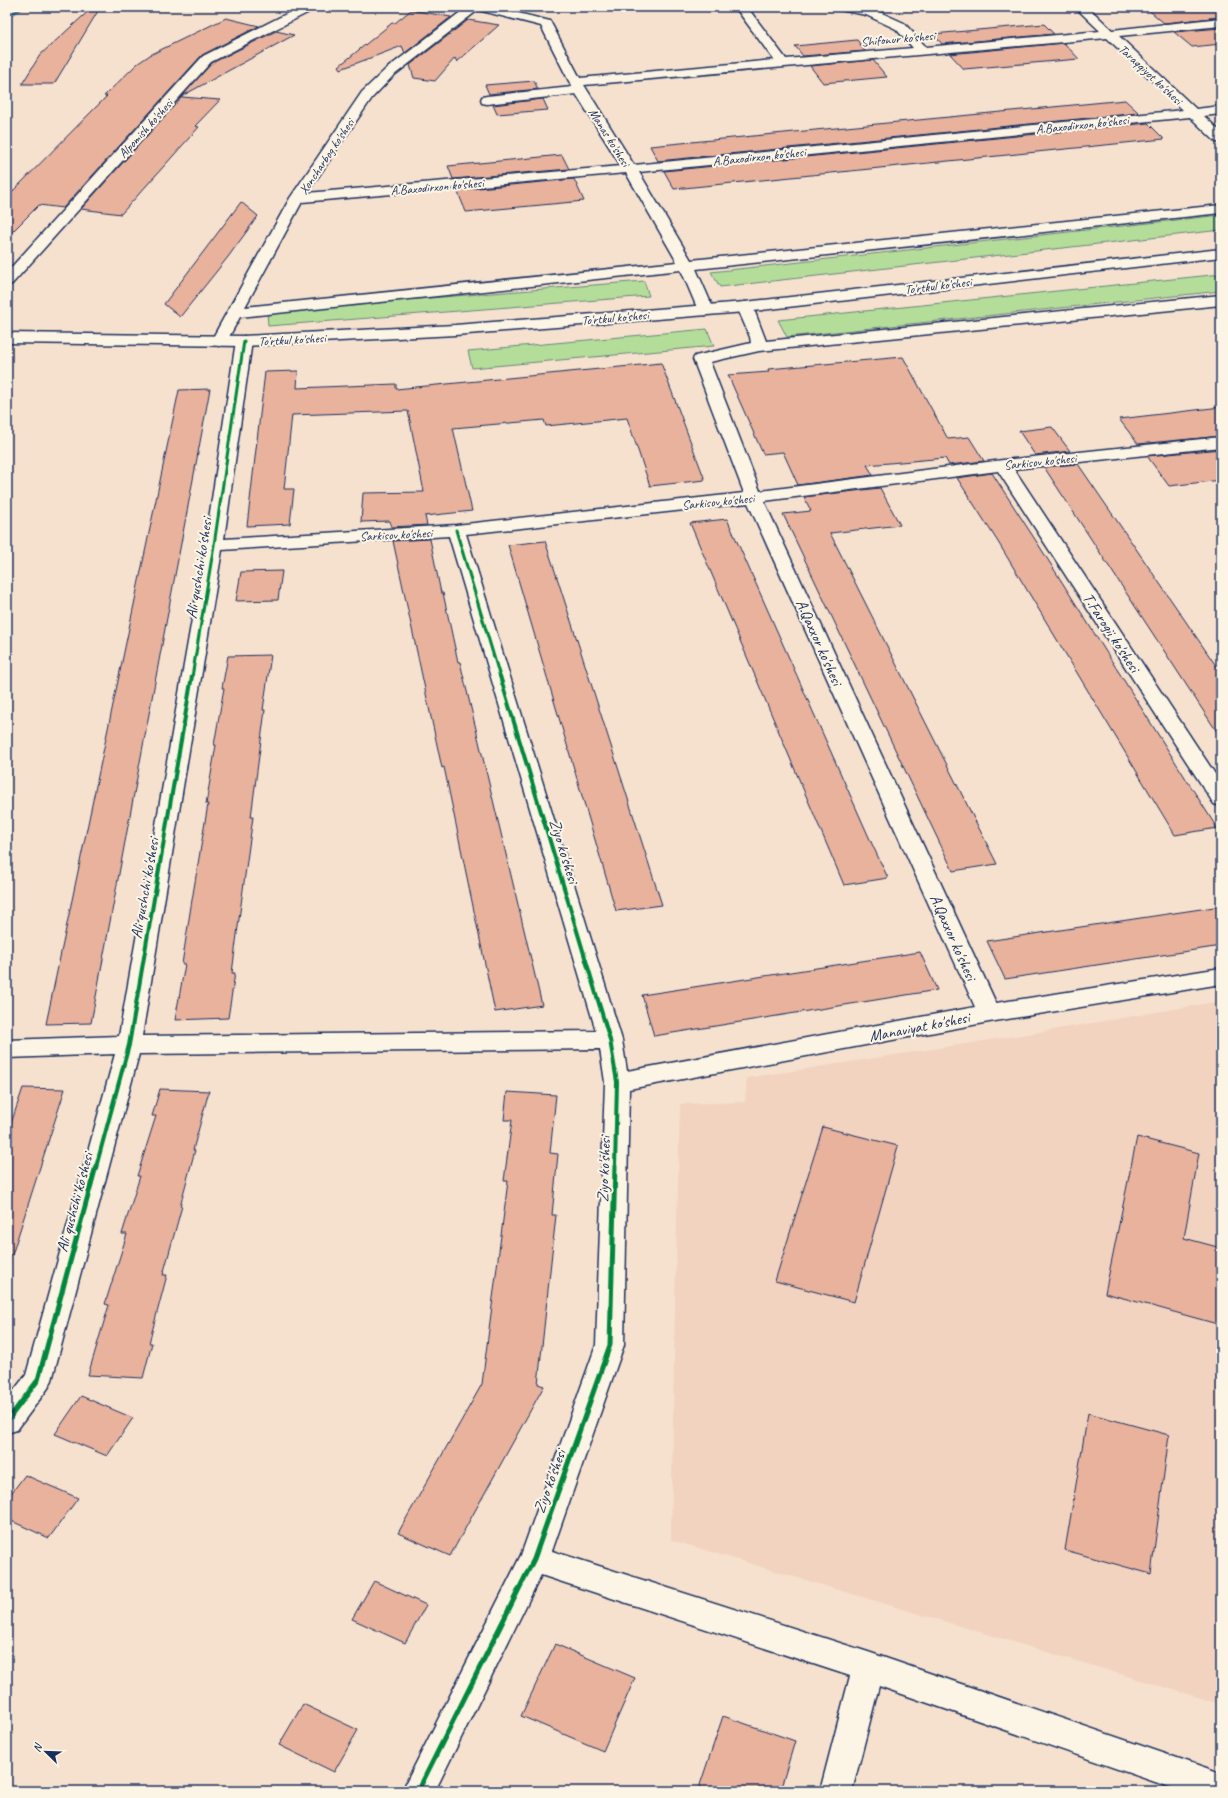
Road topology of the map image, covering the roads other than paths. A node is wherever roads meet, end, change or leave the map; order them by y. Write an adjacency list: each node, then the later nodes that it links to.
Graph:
1 (309, 7): 23 (street, Alpomish ko'shesi)
2 (475, 7): 19 (street, Xoncharbog ko'shesi)
3 (480, 7): 8 (street, Manas ko'shesi)
4 (535, 7): 8 (street)
5 (741, 7): 12 (street)
6 (844, 7): 11 (street)
7 (1082, 7): 10 (street, Taraqqiyot ko'shesi)
8 (518, 17): 13 (street, Manas ko'shesi)
9 (1221, 22): 10 (street, Shifonur ko'shesi)
10 (1108, 34): 11 (street, Shifonur ko'shesi); 16 (street, Taraqqiyot ko'shesi)
11 (922, 50): 12 (street, Shifonur ko'shesi)
12 (782, 63): 13 (street, Shifonur ko'shesi)
13 (579, 86): 14 (street, Shifonur ko'shesi); 18 (street, Manas ko'shesi)
14 (487, 100)
15 (1221, 110): 16 (street, A.Baxodirxon ko'shesi)
16 (1192, 113): 17 (street, Taraqqiyot ko'shesi); 18 (street, A.Baxodirxon ko'shesi)
17 (1221, 139)
18 (630, 169): 19 (street, A.Baxodirxon ko'shesi); 22 (street, Manas ko'shesi)
19 (297, 198): 27 (street, Xoncharbog ko'shesi)
20 (1221, 209): 22 (street)
21 (1221, 253): 25 (street, To'rtkul ko'shesi)
22 (687, 266): 26 (street, Manas ko'shesi); 27 (street)
23 (7, 281)
24 (1221, 300): 31 (street)
25 (745, 307): 26 (street, To'rtkul ko'shesi); 31 (street)
26 (706, 310): 30 (street, To'rtkul ko'shesi)
27 (234, 313): 29 (street, Xoncharbog ko'shesi)
28 (7, 338): 29 (street, To'rtkul ko'shesi)
29 (219, 341): 30 (street, To'rtkul ko'shesi)
30 (244, 341): 36 (street, Ali qushchi ko'shesi)
31 (759, 346): 34 (street, A.Qaxxor ko'shesi)
32 (1221, 442): 33 (street, Sarkisov ko'shesi)
33 (1003, 465): 34 (street, Sarkisov ko'shesi); 37 (street, T.Farogii ko'shesi)
34 (754, 497): 35 (street, Sarkisov ko'shesi); 39 (street, A.Qaxxor ko'shesi)
35 (456, 530): 36 (street, Sarkisov ko'shesi); 40 (street, Ziyo ko'shesi)
36 (214, 545): 41 (street, Ali qushchi ko'shesi)
37 (1221, 799)
38 (1221, 976): 39 (street, Manaviyat ko'shesi)
39 (989, 1013): 43 (street, Manaviyat ko'shesi)
40 (610, 1040): 41 (street); 43 (street, Ziyo ko'shesi)
41 (129, 1045): 42 (street); 44 (street, Ali qushchi ko'shesi)
42 (7, 1050)
43 (617, 1082): 45 (street, Ziyo ko'shesi)
44 (7, 1420)
45 (534, 1559): 46 (street); 48 (street, Ziyo ko'shesi)
46 (868, 1667): 47 (street); 49 (street)
47 (1221, 1789)
48 (418, 1791)
49 (836, 1791)

